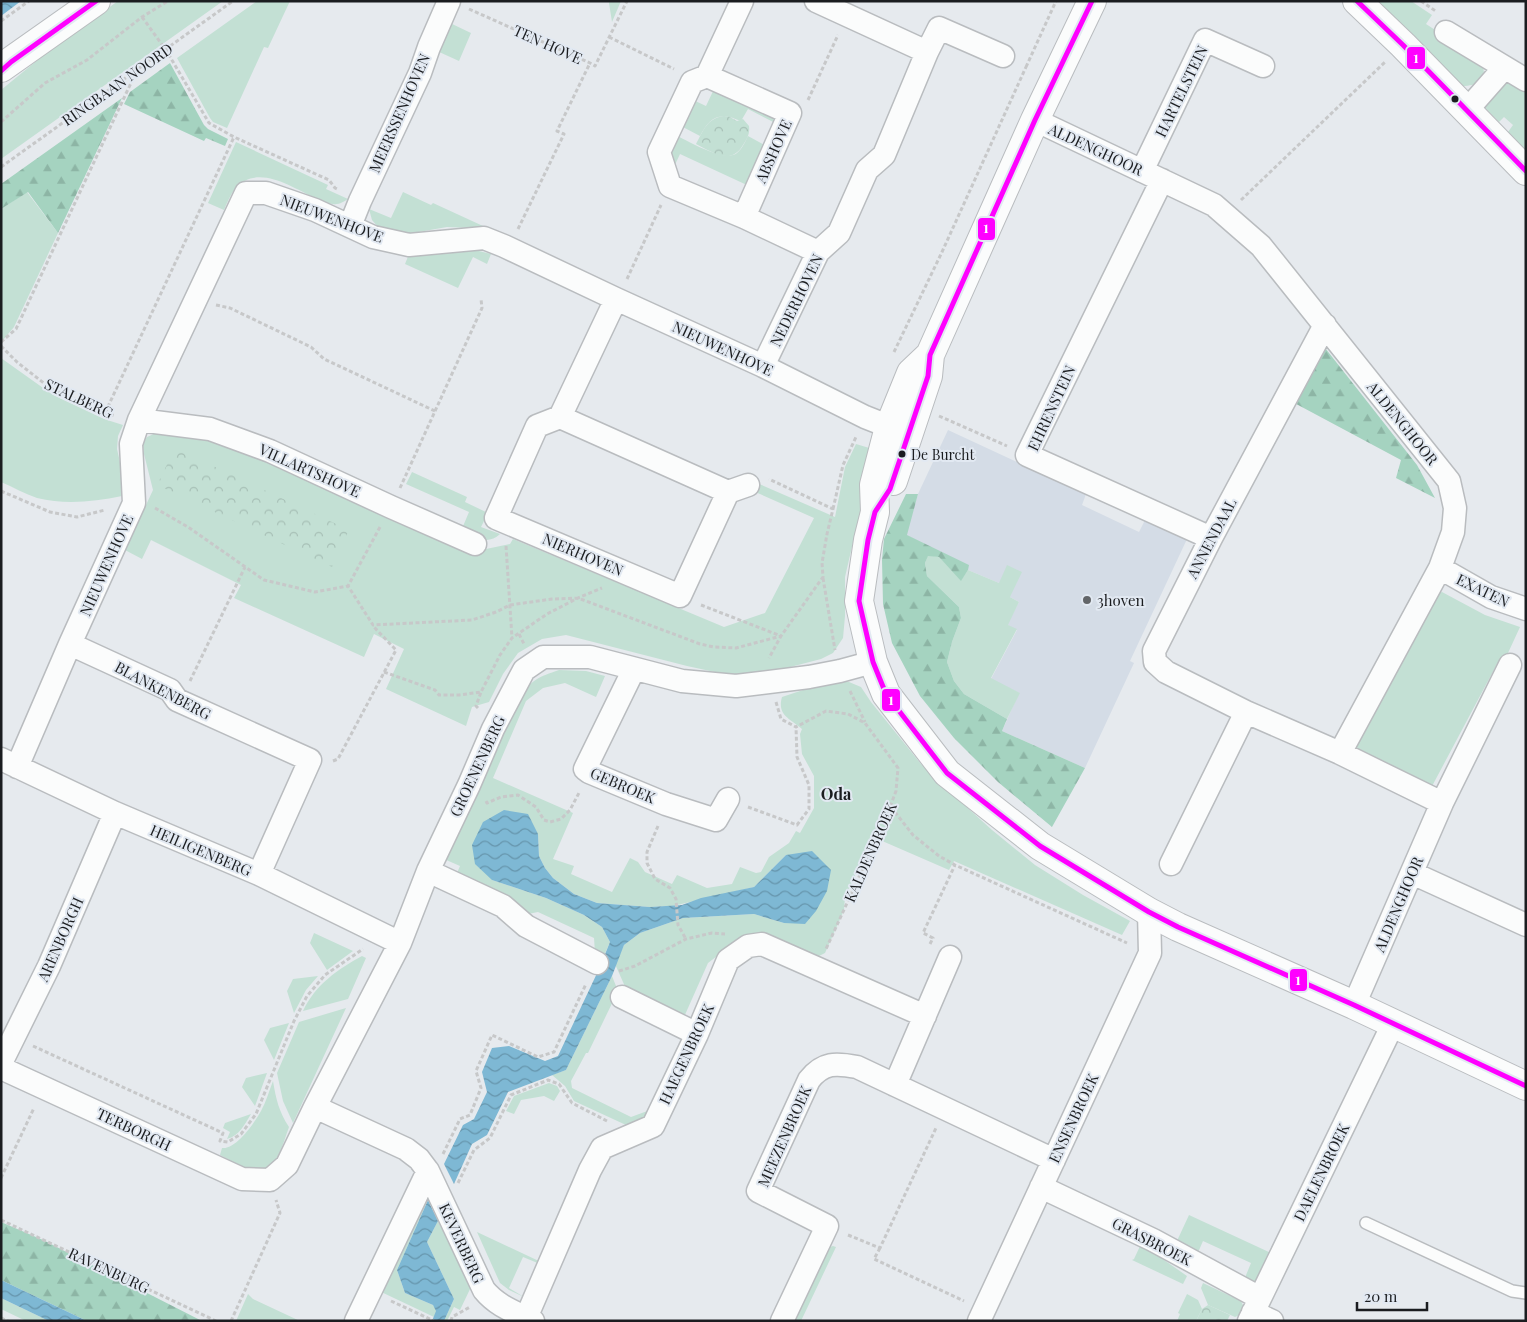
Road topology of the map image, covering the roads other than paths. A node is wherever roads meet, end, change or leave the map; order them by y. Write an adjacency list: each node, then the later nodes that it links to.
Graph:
1 (96, 1): 11 (street)
2 (742, 1): 13 (street)
3 (816, 1): 8 (street)
4 (1092, 1): 16 (street)
5 (1357, 1): 15 (street)
6 (456, 4): 20 (street, MEERSSENHOVEN)
7 (1446, 32): 12 (street)
8 (927, 52): 9 (street, NEDERHOVEN); 21 (street, NEDERHOVEN)
9 (1003, 56)
10 (1263, 66): 18 (street, HARTELSTEIN)
11 (4, 67)
12 (1504, 68): 14 (street); 15 (street)
13 (699, 79): 19 (street); 19 (street, ABSHOVE)
14 (1526, 80)
15 (1467, 110): 17 (street)
16 (1035, 120): 18 (street, ALDENGHOOR); 24 (street)
17 (1526, 171)
18 (1152, 176): 23 (street, ALDENGHOOR); 29 (street, EHRENSTEIN)
19 (744, 217): 21 (street)
20 (350, 226): 22 (street, NIEUWENHOVE); 27 (street, NIEUWENHOVE)
21 (818, 252): 25 (street, NEDERHOVEN)
22 (616, 299): 25 (street, NIEUWENHOVE); 26 (street)
23 (1325, 324): 29 (street, ANNENDAAL); 31 (street, ALDENGHOOR)
24 (930, 355): 28 (street); 28 (street)
25 (763, 366): 28 (street, NIEUWENHOVE)
26 (560, 417): 26 (street, NIERHOVEN)
27 (139, 420): 30 (street, VILLARTSHOVE); 33 (street, NIEUWENHOVE)
28 (888, 426): 34 (street)
29 (1211, 538): 37 (street, ANNENDAAL)
30 (474, 544)
31 (1440, 568): 32 (street, EXATEN); 38 (street, ALDENGHOOR)
32 (1526, 609)
33 (70, 644): 39 (street, NIEUWENHOVE); 46 (street, BLANKENBERG)
34 (873, 662): 36 (street, GROENENBERG); 47 (street)
35 (1510, 665): 41 (street, ALDENGHOOR)
36 (634, 668): 40 (street, GEBROEK); 44 (street, GROENENBERG)
37 (1246, 712): 38 (street, ANNENDAAL); 43 (street)
38 (1340, 753): 41 (street)
39 (9, 763): 42 (street, HEILIGENBERG)
40 (728, 799)
41 (1442, 803): 45 (street, ALDENGHOOR)
42 (115, 813): 46 (street, HEILIGENBERG); 57 (street, ARENBORGH)
43 (1171, 864)
44 (428, 871): 49 (street, GROENENBERG); 51 (street)
45 (1412, 873): 48 (street); 53 (street, ALDENGHOOR)
46 (259, 874): 49 (street, HEILIGENBERG)
47 (1149, 912): 53 (street); 62 (street, ENSENBROEK)
48 (1526, 925)
49 (392, 939): 61 (street, GROENENBERG)
50 (950, 957): 54 (street)
51 (606, 967)
52 (622, 997): 56 (street)
53 (1354, 1005): 55 (street)
54 (926, 1016): 56 (street, HAEGENBROEK); 59 (street)
55 (1393, 1024): 60 (street); 68 (street, DAELENBROEK)
56 (697, 1034): 70 (street, HAEGENBROEK)
57 (1, 1063)
58 (1, 1068): 64 (street, TERBORGH)
59 (896, 1085): 62 (street, MEEZENBROEK); 72 (street, MEEZENBROEK)
60 (1526, 1086)
61 (314, 1107): 63 (street, KEVERBERG); 64 (street, GROENENBERG)
62 (1054, 1160): 65 (street, ENSENBROEK)
63 (428, 1170): 70 (street, KEVERBERG); 71 (street)
64 (270, 1180)
65 (1042, 1187): 68 (street, GRASBROEK); 69 (street, ENSENBROEK)
66 (1366, 1223): 67 (lane)
67 (1526, 1293)
68 (1259, 1313)
69 (982, 1316)
70 (530, 1319)
71 (356, 1321)
72 (782, 1321)

